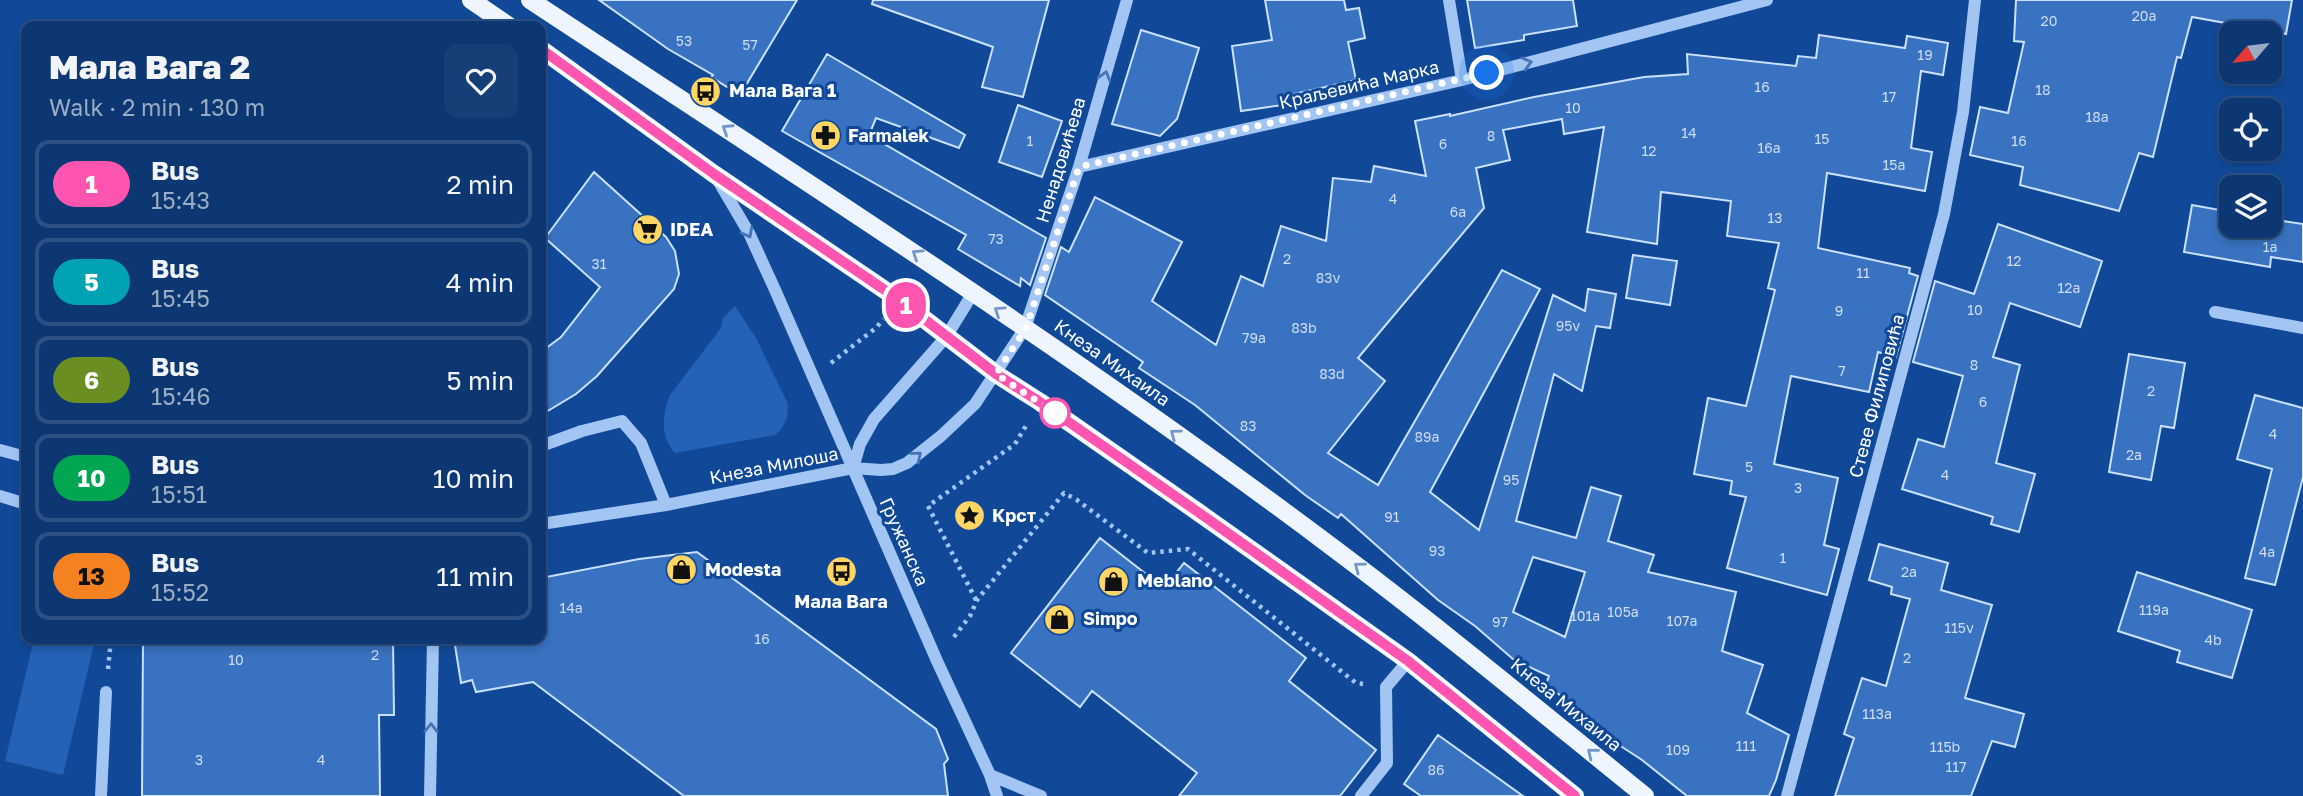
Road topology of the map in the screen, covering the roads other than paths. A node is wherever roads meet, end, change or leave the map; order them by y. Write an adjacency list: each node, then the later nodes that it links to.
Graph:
1 (471, 0): 7 (main road)
2 (530, 0): 12 (main road, Кнеза Михаила, one-way to 2)
3 (1127, 0): 10 (street, Ненадовићева, one-way to 3)
4 (1449, 0): 9 (street)
5 (1767, 0): 9 (street, Краљевића Марка, one-way to 5)
6 (1975, 0): 37 (street, Стеве Филиповића)
7 (502, 21)
8 (546, 53): 11 (main road)
9 (1462, 80): 10 (street, Краљевића Марка)
10 (1079, 167): 14 (street, Ненадовићева)
11 (714, 174): 16 (main road); 21 (street, one-way to 21)
12 (973, 293): 14 (main road, Кнеза Михаила, one-way to 12); 16 (street, Кнеза Милоша)
13 (2215, 312): 15 (street)
14 (1026, 328): 17 (street, Ненадовићева); 36 (main road, Кнеза Михаила, one-way to 14)
15 (2303, 328)
16 (946, 337): 17 (main road); 21 (street, Кнеза Милоша)
17 (996, 374): 21 (street, Гружанска, one-way to 17); 27 (main road)
18 (546, 444): 24 (street)
19 (0, 450): 20 (street)
20 (21, 456)
21 (853, 468): 24 (street, Кнеза Милоша); 29 (street, Гружанска)
22 (0, 496): 23 (street)
23 (21, 502)
24 (666, 505): 25 (street, Кнеза Милоша)
25 (546, 523)
26 (433, 644): 31 (street, one-way to 26)
27 (1408, 661): 34 (street); 35 (main road)
28 (106, 692): 30 (street)
29 (990, 775): 32 (street, Гружанска); 33 (street)
30 (101, 796)
31 (429, 796)
32 (997, 796)
33 (1041, 796)
34 (1361, 796)
35 (1574, 796)
36 (1645, 796)
37 (1787, 796)

